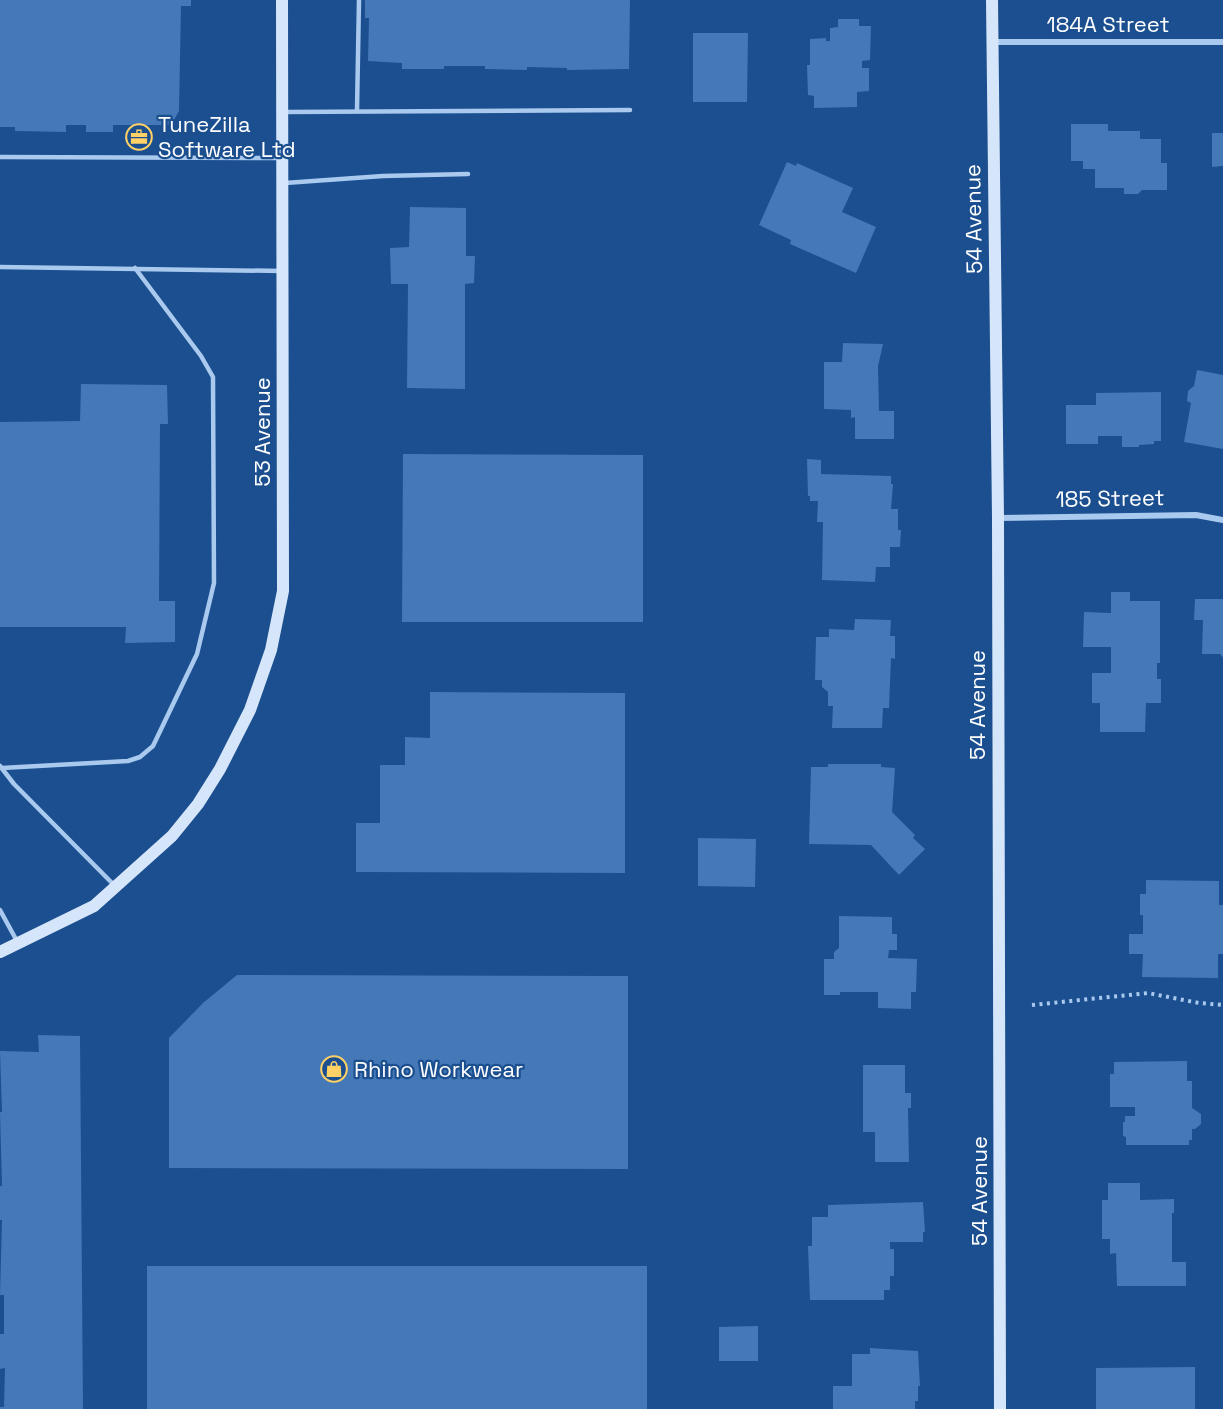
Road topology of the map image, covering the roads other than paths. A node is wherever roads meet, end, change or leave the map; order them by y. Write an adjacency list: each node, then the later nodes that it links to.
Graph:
1 (282, 0): 8 (street, 53 Avenue)
2 (359, 0): 6 (lane)
3 (992, 0): 4 (street, 54 Avenue)
4 (992, 42): 5 (street, 184A Street); 16 (street, 54 Avenue)
5 (1223, 42)
6 (357, 110): 7 (lane); 8 (lane)
7 (630, 110)
8 (282, 112): 10 (street, 53 Avenue)
9 (0, 157): 10 (lane)
10 (282, 158): 12 (street, 53 Avenue)
11 (468, 174): 12 (lane)
12 (282, 183): 15 (street, 53 Avenue)
13 (0, 267): 14 (lane)
14 (135, 268): 15 (lane); 18 (lane)
15 (282, 271): 19 (street, 53 Avenue)
16 (998, 518): 17 (street, 185 Street); 23 (street, 54 Avenue)
17 (1223, 520)
18 (1, 767): 19 (lane)
19 (116, 887): 21 (street, 53 Avenue)
20 (0, 910): 21 (lane)
21 (18, 943): 22 (street, 53 Avenue)
22 (0, 952)
23 (1000, 1409)

